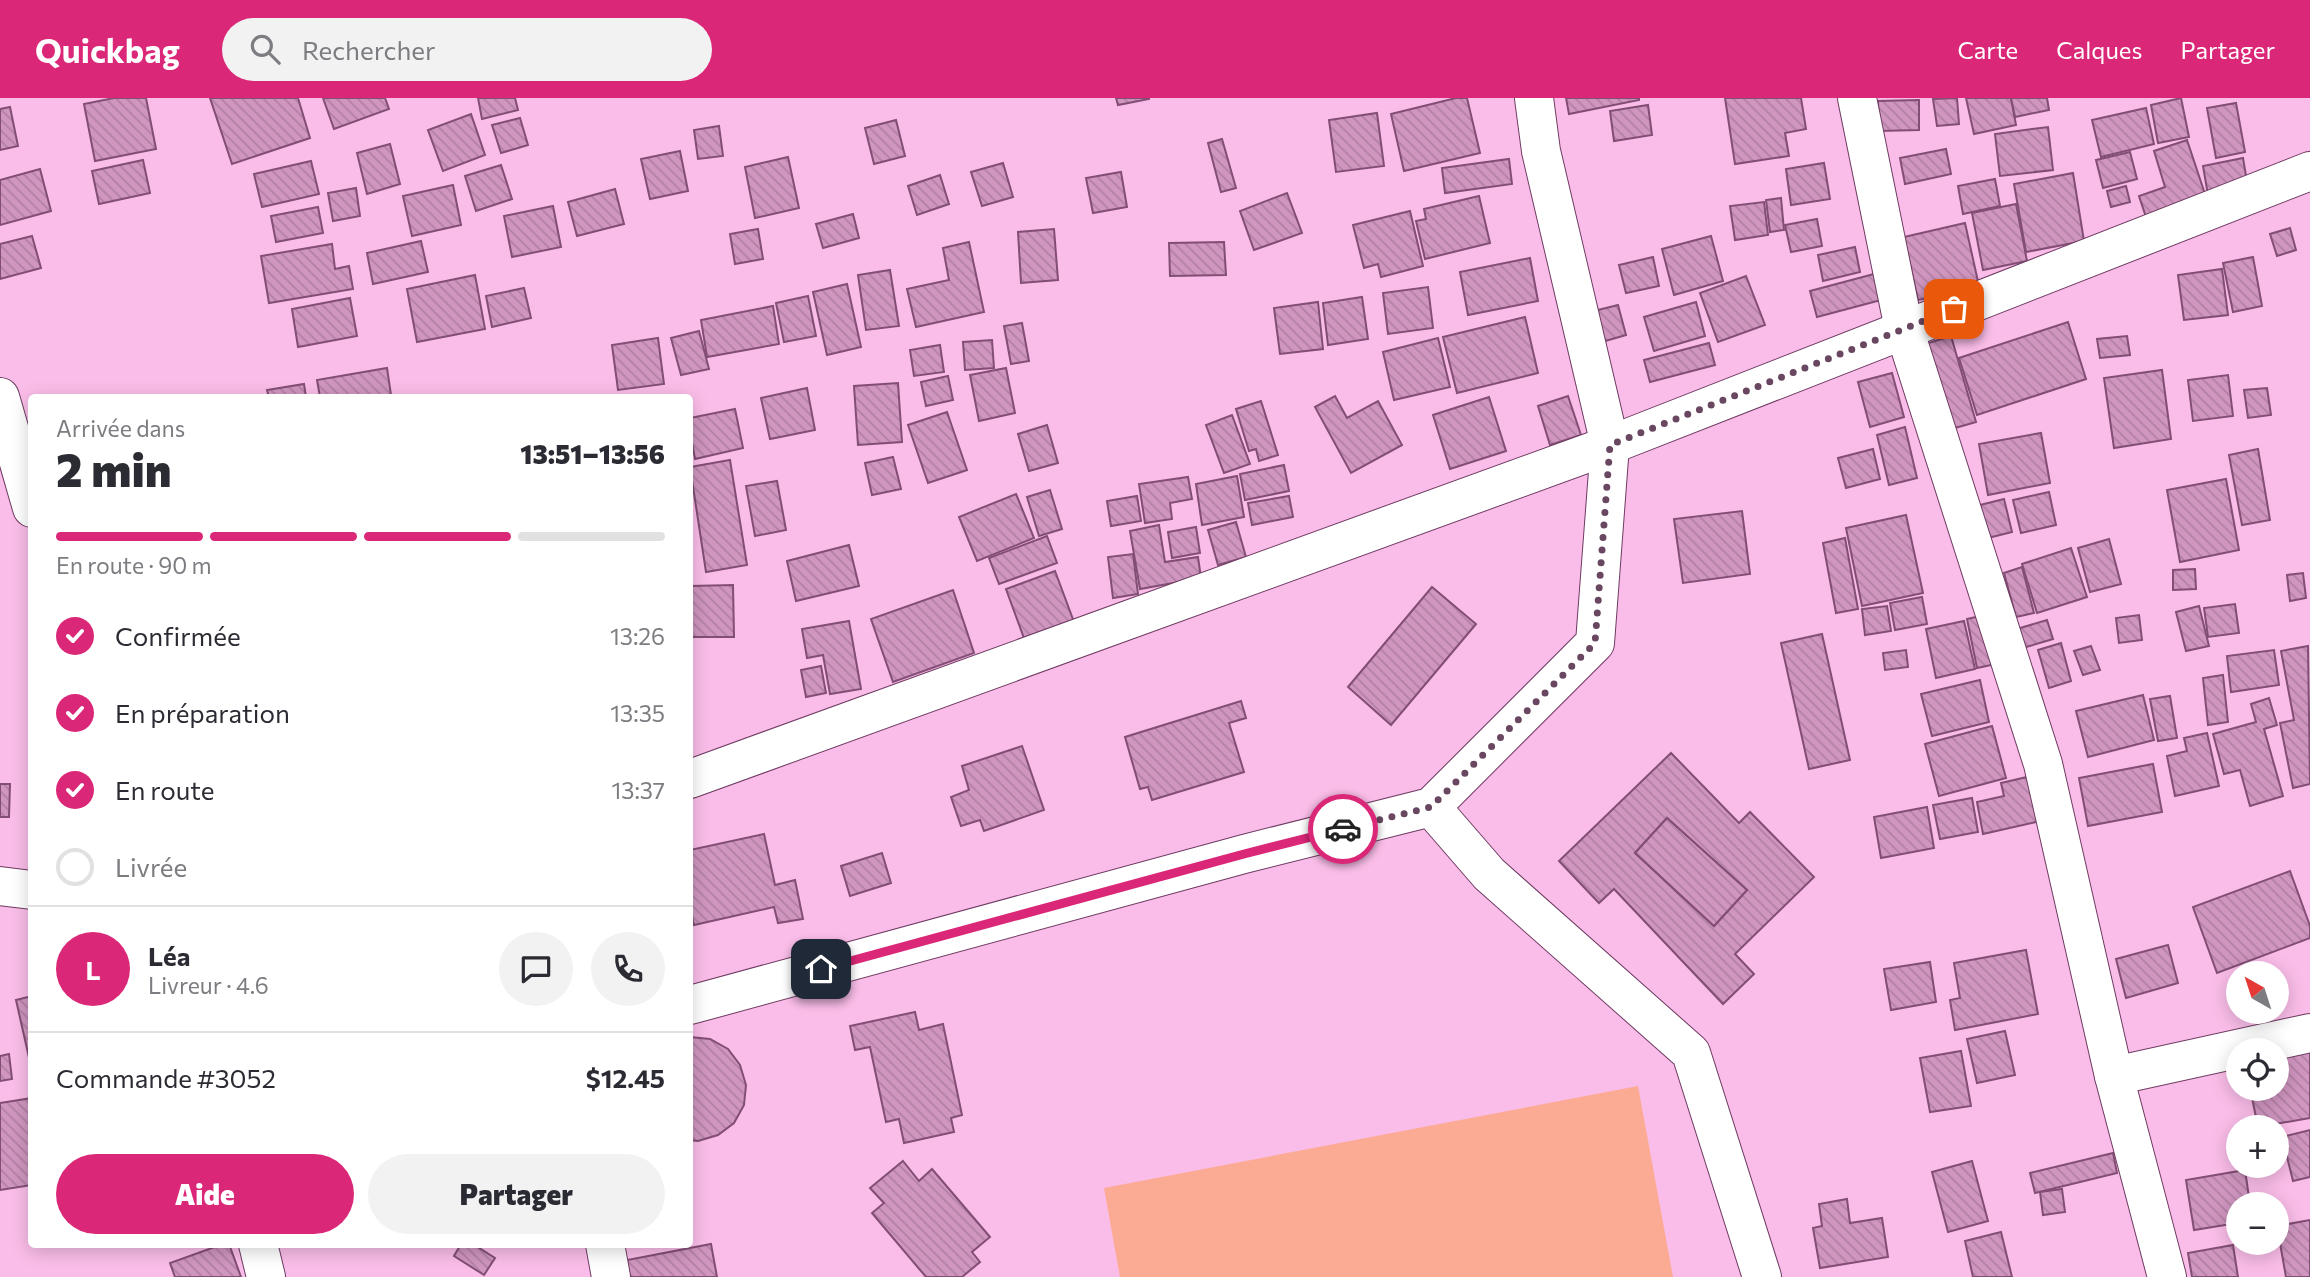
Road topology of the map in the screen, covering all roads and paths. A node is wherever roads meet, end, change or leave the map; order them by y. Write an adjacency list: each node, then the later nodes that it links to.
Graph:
1 (1534, 98): 6 (street)
2 (1857, 98): 4 (street)
3 (2310, 172): 4 (street)
4 (1903, 329): 6 (street); 14 (street)
5 (0, 397): 7 (street)
6 (1610, 445): 8 (street); 9 (street)
7 (28, 495)
8 (693, 778)
9 (1431, 807): 12 (street); 19 (street)
10 (0, 886): 11 (street)
11 (28, 890)
12 (693, 1004)
13 (2310, 1033): 14 (street)
14 (2114, 1076): 20 (street)
15 (259, 1248): 17 (street)
16 (606, 1248): 18 (street)
17 (266, 1277)
18 (611, 1277)
19 (1762, 1277)
20 (2167, 1277)

